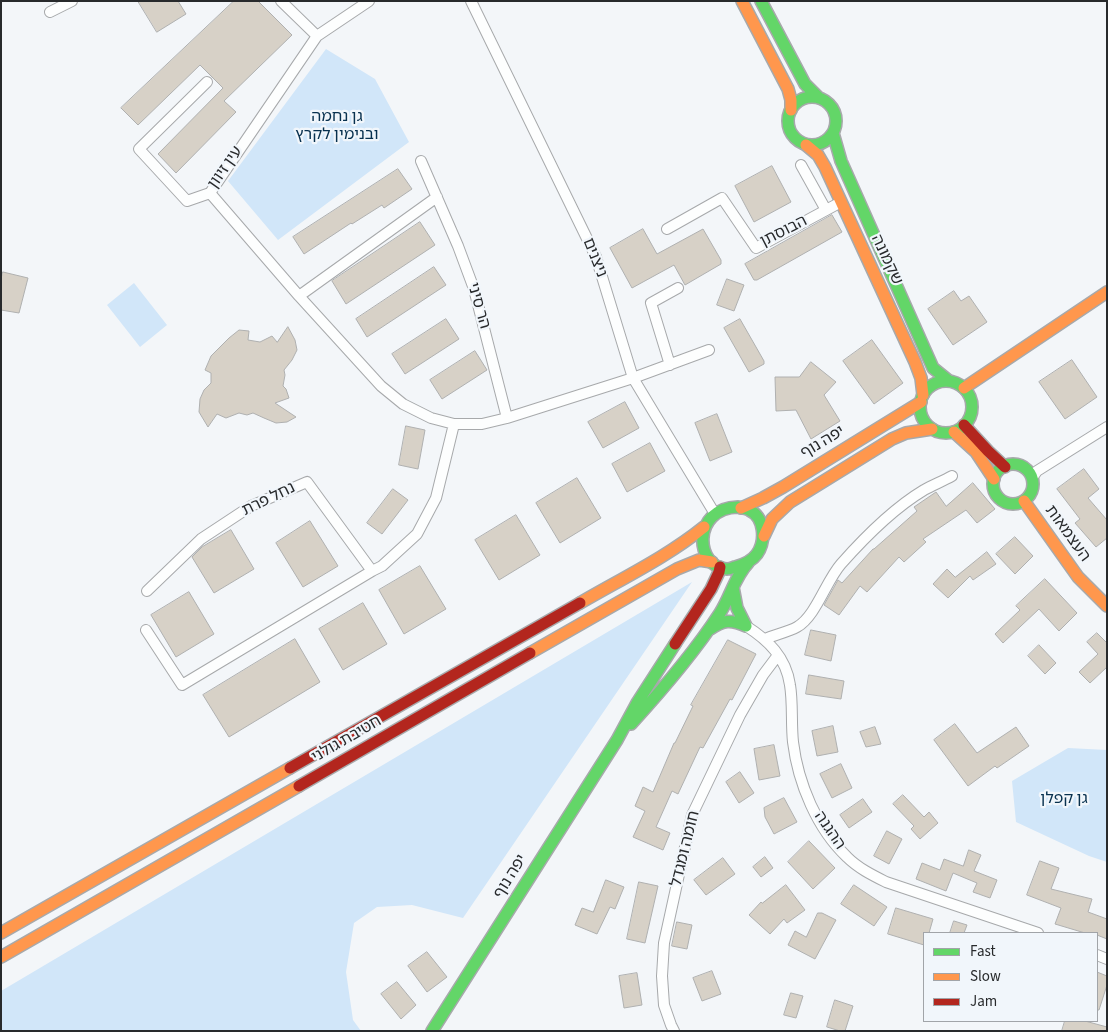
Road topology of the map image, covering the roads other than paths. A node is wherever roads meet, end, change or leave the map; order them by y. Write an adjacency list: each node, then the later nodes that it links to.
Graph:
1 (72, 1): 7 (street)
2 (281, 1): 8 (street)
3 (369, 1): 8 (street, עין זיוון)
4 (471, 1): 26 (street, ניצנים)
5 (742, 1): 11 (street)
6 (761, 1): 10 (street)
7 (50, 12)
8 (317, 36): 16 (street, עין זיוון)
9 (207, 82): 16 (street, עין זיוון)
10 (819, 98): 11 (street); 12 (street)
11 (791, 110): 13 (street)
12 (833, 133): 13 (street); 27 (street, שקמונה)
13 (806, 145): 18 (street, שקמונה)
14 (421, 161): 17 (street, הר סיני)
15 (801, 165): 19 (street)
16 (210, 193): 23 (street)
17 (437, 197): 23 (street); 30 (street, הר סיני)
18 (841, 202): 19 (street, הבוסתן); 29 (street, שקמונה)
19 (826, 210): 20 (street, הבוסתן)
20 (667, 228)
21 (678, 288): 25 (street)
22 (1107, 292): 28 (street)
23 (299, 296): 31 (street)
24 (709, 350): 25 (street)
25 (670, 365): 26 (street)
26 (634, 378): 30 (street); 42 (street, ניצנים)
27 (949, 381): 28 (street); 29 (street)
28 (964, 388): 32 (street)
29 (922, 399): 34 (street); 41 (street, יפה נוף)
30 (508, 418): 31 (street)
31 (454, 424): 47 (street)
32 (964, 425): 35 (street); 36 (street)
33 (1107, 427): 38 (street)
34 (932, 429): 35 (street); 44 (street, יפה נוף)
35 (954, 432): 39 (street)
36 (1005, 467): 38 (street); 39 (street)
37 (952, 476): 54 (street)
38 (1032, 478): 40 (street)
39 (994, 479): 40 (street)
40 (1024, 501): 50 (street, העצמאות)
41 (741, 508): 42 (street); 44 (street)
42 (715, 514): 43 (street)
43 (704, 527): 46 (street); 58 (street, חטיבת גולני)
44 (764, 536): 45 (street)
45 (748, 563): 46 (street); 48 (street, יפה נוף)
46 (716, 565): 56 (street, יפה נוף); 59 (street, חטיבת גולני)
47 (372, 571): 49 (street, נחל פרת); 52 (street)
48 (734, 587): 51 (street); 53 (street, יפה נוף)
49 (147, 591)
50 (1107, 606)
51 (746, 626): 53 (street); 54 (street, ההגנה)
52 (146, 630)
53 (706, 632): 56 (street, יפה נוף)
54 (765, 639): 55 (street, ההגנה)
55 (778, 655): 57 (street, ההגנה); 61 (street, חומה ומגדל)
56 (617, 740): 60 (street, יפה נוף)
57 (1035, 932)
58 (1, 933)
59 (1, 957)
60 (434, 1030)
61 (674, 1031)

